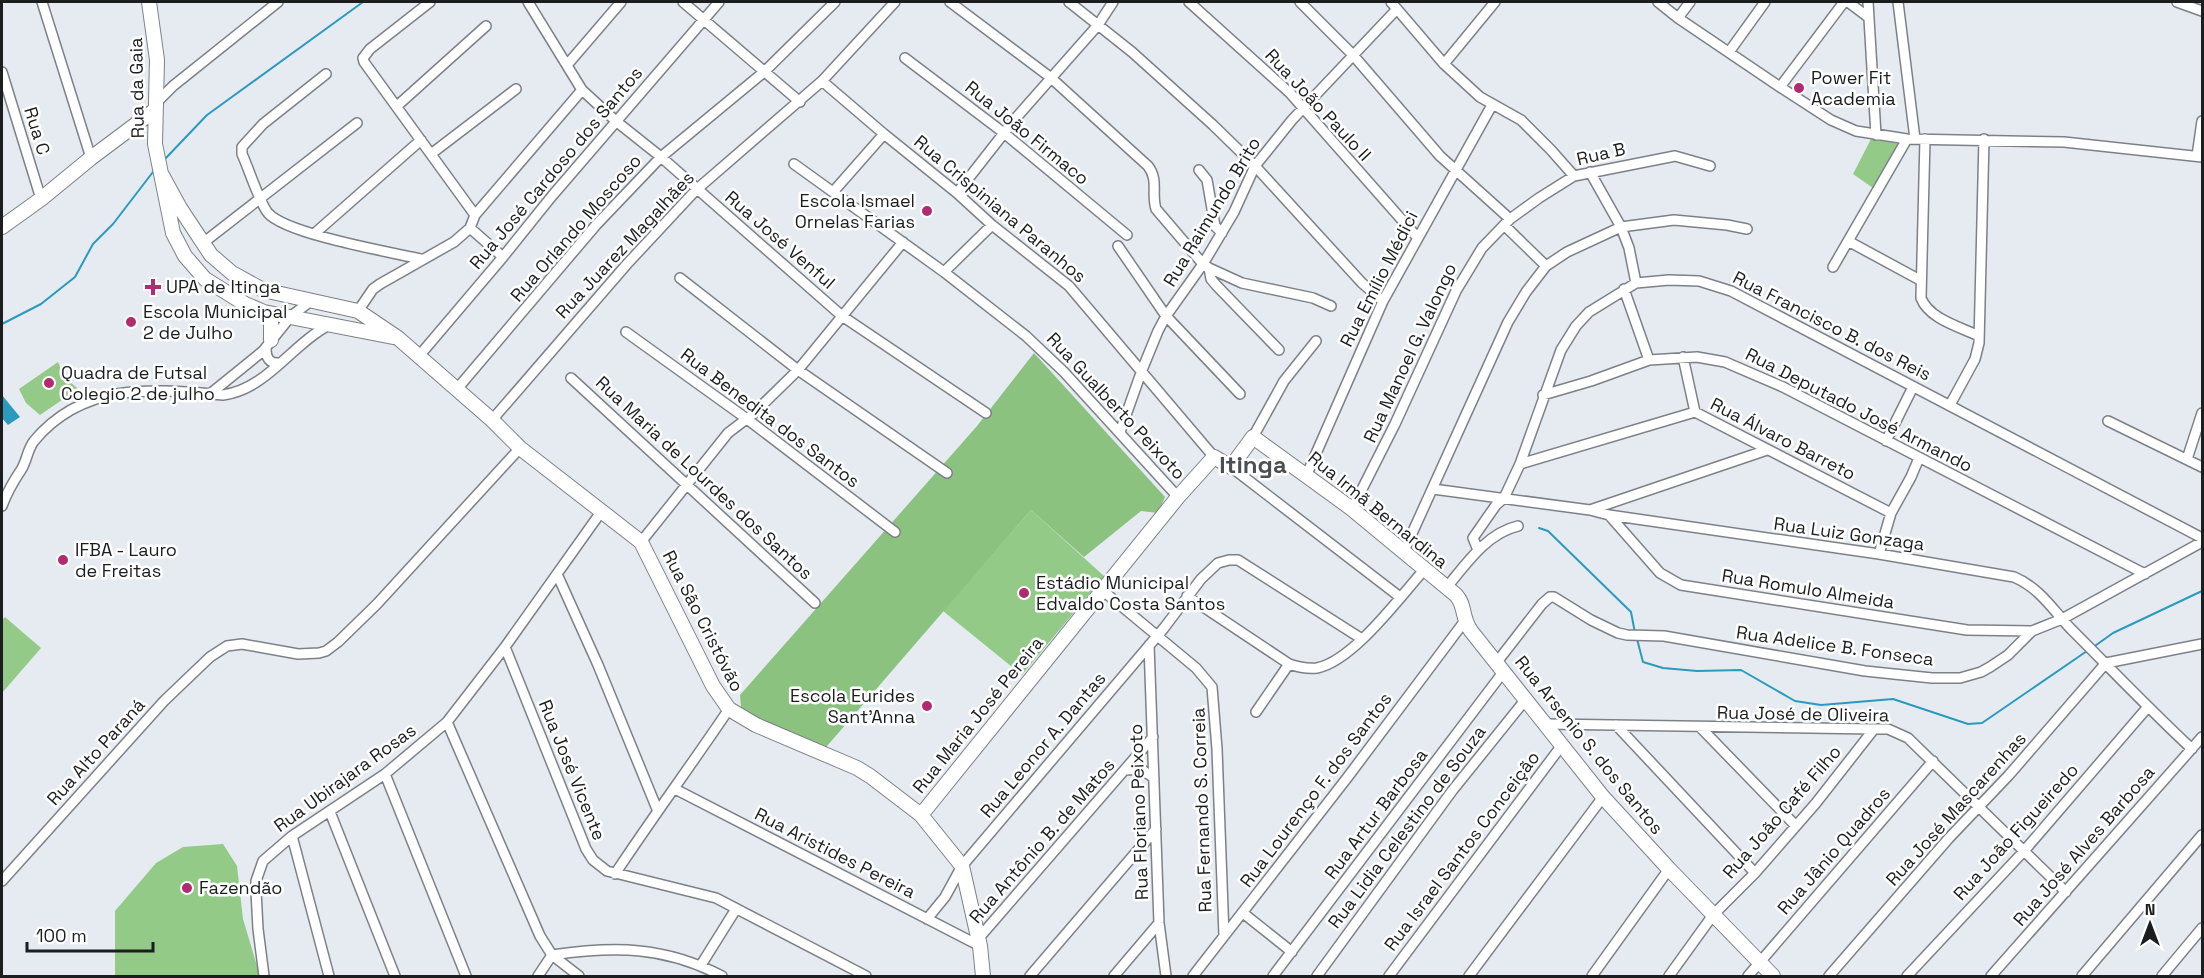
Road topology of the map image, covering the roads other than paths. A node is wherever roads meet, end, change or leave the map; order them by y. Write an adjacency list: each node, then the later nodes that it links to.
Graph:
1 (42, 2): 61 (street)
2 (149, 2): 46 (main road, Rua da Gaia)
3 (278, 2): 46 (street)
4 (430, 2): 47 (street)
5 (529, 2): 35 (street, Rua José Venful)
6 (621, 2): 35 (street)
7 (683, 2): 28 (street)
8 (719, 2): 28 (street, Rua José Cardoso dos Santos)
9 (835, 2): 37 (street, Rua Orlando Moscoso)
10 (895, 2): 40 (street, Rua Juarez Magalhães)
11 (950, 2): 39 (street)
12 (1070, 2): 29 (street)
13 (1113, 2): 29 (street)
14 (1189, 2): 48 (street, Rua João Paulo II)
15 (1300, 2): 32 (street)
16 (1495, 2): 34 (street)
17 (1658, 2): 27 (street)
18 (1690, 2): 27 (street)
19 (1765, 2): 31 (street)
20 (1846, 2): 26 (street); 41 (street)
21 (1868, 2): 26 (street)
22 (1898, 2): 55 (street)
23 (2177, 2): 25 (street)
24 (1394, 5): 32 (street, Rua Raimundo Brito); 34 (street)
25 (2202, 11)
26 (1868, 17): 54 (street)
27 (1678, 18): 31 (street)
28 (703, 19): 37 (street); 50 (street, Rua José Cardoso dos Santos)
29 (1098, 25): 39 (street); 63 (street)
30 (486, 26): 47 (street)
31 (1730, 52): 41 (street)
32 (1353, 55): 48 (street, Rua Raimundo Brito); 66 (street)
33 (905, 58): 52 (street, Rua João Firmaco)
34 (1444, 64): 45 (street)
35 (567, 65): 43 (street, Rua José Venful)
36 (2, 72): 74 (street, Rua C)
37 (764, 72): 44 (street); 59 (street, Rua Orlando Moscoso)
38 (326, 74): 73 (street)
39 (1050, 77): 52 (street); 93 (street)
40 (822, 81): 44 (street, Rua Juarez Magalhães); 53 (street, Rua Crispiniana Paranhos)
41 (1780, 87): 54 (street)
42 (516, 89): 58 (street)
43 (582, 90): 50 (street, Rua José Venful); 76 (street)
44 (800, 102): 70 (street, Rua Juarez Magalhães)
45 (1492, 105): 66 (street, Rua Emílio Médici); 69 (street)
46 (155, 106): 61 (main road); 68 (main road, Rua da Gaia)
47 (397, 106): 57 (street)
48 (1304, 108): 63 (street, Rua Raimundo Brito); 86 (street, Rua João Paulo II)
49 (2202, 121): 60 (street)
50 (617, 122): 59 (street, Rua José Venful); 91 (street, Rua José Cardoso dos Santos)
51 (357, 123): 73 (street)
52 (1004, 133): 72 (street); 85 (street, Rua João Firmaco)
53 (884, 134): 71 (street); 72 (street, Rua Crispiniana Paranhos)
54 (1876, 135): 55 (street)
55 (1915, 139): 56 (street); 87 (street); 98 (street)
56 (1984, 139): 60 (street); 112 (street)
57 (421, 140): 58 (street); 84 (street)
58 (431, 154): 76 (street)
59 (661, 157): 70 (street, Rua José Venful); 125 (street, Rua Orlando Moscoso)
60 (2200, 157)
61 (91, 158): 74 (main road)
62 (794, 164): 71 (street)
63 (1255, 166): 83 (street, Rua Raimundo Brito); 102 (street)
64 (1710, 166): 67 (street, Rua B)
65 (1199, 170): 83 (street)
66 (1457, 171): 77 (street); 86 (street, Rua Emílio Médici)
67 (1590, 172): 69 (street, Rua B); 80 (street)
68 (162, 175): 75 (main road, Rua São Cristóvão)
69 (1574, 176): 77 (street, Rua B)
70 (696, 190): 107 (street, Rua José Venful); 134 (street, Rua Juarez Magalhães)
71 (833, 192): 88 (street)
72 (957, 193): 78 (street, Rua Crispiniana Paranhos)
73 (261, 198): 84 (street); 89 (street)
74 (41, 199): 79 (main road)
75 (174, 210): 89 (main road, Rua São Cristóvão); 105 (main road, Rua São Cristóvão)
76 (476, 215): 81 (street)
77 (1507, 222): 94 (street); 154 (street, Rua Manoel G. Valongo)
78 (992, 225): 96 (street); 122 (street, Rua Crispiniana Paranhos)
79 (2, 227)
80 (1621, 227): 82 (street); 94 (street); 99 (street)
81 (470, 228): 91 (street); 92 (street)
82 (1747, 229)
83 (1222, 233): 93 (street, Rua Raimundo Brito)
84 (314, 234): 92 (street)
85 (1126, 235)
86 (1417, 237): 102 (street, Rua Emílio Médici)
87 (1848, 241): 95 (street); 98 (street)
88 (903, 242): 96 (street); 107 (street)
89 (203, 243): 101 (main road, Rua São Cristóvão)
90 (1118, 246): 108 (street)
91 (503, 257): 117 (street, Rua José Cardoso dos Santos)
92 (421, 259): 104 (street)
93 (1206, 266): 103 (street); 108 (street, Rua Raimundo Brito); 116 (street)
94 (1546, 266): 150 (street)
95 (1833, 267)
96 (944, 272): 136 (street, Rua Gualberto Peixoto)
97 (680, 278): 121 (street)
98 (1920, 280): 112 (street)
99 (1636, 283): 100 (street, Rua Francisco B. dos Reis); 124 (street, Rua Francisco B. dos Reis)
100 (1624, 289): 119 (street); 128 (street, Rua Francisco B. dos Reis)
101 (311, 301): 104 (main road, Rua São Cristóvão); 106 (street)
102 (1383, 301): 148 (street, Rua Emílio Médici)
103 (1331, 306)
104 (358, 311): 110 (main road); 113 (main road, Rua São Cristóvão)
105 (264, 312): 106 (main road, Rua São Cristóvão); 115 (main road)
106 (291, 316): 109 (main road, Rua São Cristóvão); 115 (street)
107 (842, 316): 121 (street); 131 (street, Rua José Venful)
108 (1166, 316): 122 (street, Rua Raimundo Brito); 127 (street)
109 (329, 325): 110 (main road, Rua São Cristóvão); 120 (street)
110 (353, 329): 113 (main road, Rua São Cristóvão)
111 (626, 332): 133 (street, Rua Benedita dos Santos)
112 (1979, 336): 129 (street)
113 (398, 338): 117 (main road, Rua São Cristóvão)
114 (1316, 341): 137 (street)
115 (268, 344): 120 (street); 126 (street)
116 (1279, 350)
117 (418, 356): 125 (main road, Rua São Cristóvão)
118 (1683, 357): 119 (street, Rua Deputado José Armando); 130 (street); 138 (street, Rua Deputado José Armando)
119 (1649, 360): 128 (street, Rua Deputado José Armando)
120 (279, 363): 126 (street)
121 (798, 370): 133 (street); 147 (street)
122 (1142, 370): 136 (street, Rua Raimundo Brito); 141 (street, Rua Crispiniana Paranhos)
123 (571, 378): 149 (street, Rua Maria de Lourdes dos Santos)
124 (1913, 387): 129 (street, Rua Francisco B. dos Reis); 138 (street)
125 (456, 389): 134 (main road, Rua São Cristóvão)
126 (210, 394): 153 (street)
127 (1240, 394)
128 (1543, 395): 144 (street, Rua Francisco B. dos Reis)
129 (1950, 405): 161 (street, Rua Francisco B. dos Reis)
130 (1695, 412): 140 (street, Rua Álvaro Barreto); 144 (street, Rua Álvaro Barreto)
131 (986, 413)
132 (2202, 413): 143 (street)
133 (747, 419): 149 (street); 160 (street, Rua Benedita dos Santos)
134 (492, 420): 139 (main road, Rua São Cristóvão)
135 (2108, 421): 143 (street)
136 (1120, 432): 151 (street, Rua Gualberto Peixoto)
137 (1253, 437): 145 (main road); 148 (main road, Rua Irmã Bernardina)
138 (1886, 441): 142 (street, Rua Deputado José Armando)
139 (520, 448): 156 (main road, Rua São Cristóvão); 218 (street, Rua Alto Paraná)
140 (1767, 450): 155 (street); 157 (street, Rua Álvaro Barreto)
141 (1214, 457): 145 (main road); 151 (main road, Rua Maria José Pereira)
142 (1920, 458): 157 (street); 168 (street, Rua Deputado José Armando)
143 (2187, 459): 146 (street)
144 (1520, 464): 152 (street, Rua Francisco B. dos Reis)
145 (1231, 467): 172 (street)
146 (2202, 467)
147 (947, 474)
148 (1307, 474): 154 (main road, Rua Irmã Bernardina)
149 (688, 484): 162 (street); 174 (street, Rua Maria de Lourdes dos Santos)
150 (1433, 489): 152 (street, Rua Luiz Gonzaga); 164 (street)
151 (1178, 497): 170 (main road, Rua Maria José Pereira)
152 (1504, 498): 155 (street, Rua Luiz Gonzaga); 163 (street, Rua Francisco B. dos Reis)
153 (2, 506)
154 (1352, 509): 164 (main road, Rua Irmã Bernardina)
155 (1590, 510): 158 (street, Rua Luiz Gonzaga)
156 (601, 512): 162 (main road, Rua São Cristóvão); 167 (street, Rua Ubirajara Rosas)
157 (1890, 513): 165 (street)
158 (1609, 515): 165 (street, Rua Luiz Gonzaga); 177 (street, Rua Romulo Almeida)
159 (1518, 526): 163 (street)
160 (895, 532)
161 (2202, 540): 168 (street, Rua Adelice B. Fonseca)
162 (641, 542): 188 (main road, Rua São Cristóvão)
163 (1478, 550): 169 (street)
164 (1404, 551): 166 (main road, Rua Irmã Bernardina)
165 (1879, 554): 175 (street, Rua Luiz Gonzaga)
166 (1424, 570): 169 (main road, Rua Irmã Bernardina); 172 (street)
167 (557, 574): 182 (street, Rua Ubirajara Rosas); 206 (street)
168 (2145, 574): 175 (street, Rua Adelice B. Fonseca)
169 (1447, 587): 176 (main road, Rua Irmã Bernardina)
170 (1102, 590): 178 (street, Rua Fernando S. Correia); 208 (main road, Rua Maria José Pereira)
171 (1187, 596): 178 (street, Rua Leonor A. Dantas); 179 (street, Rua Leonor A. Dantas); 184 (street)
172 (1400, 597): 179 (street)
173 (1550, 597): 177 (street, Rua Adelice B. Fonseca); 185 (street, Rua Artur Barbosa)
174 (814, 603)
175 (2062, 619): 177 (street, Rua Adelice B. Fonseca); 183 (street, Rua Luiz Gonzaga)
176 (1464, 622): 185 (main road, Rua Arsenio S. dos Santos); 221 (street, Rua Lourenço F. dos Santos)
177 (2032, 631)
178 (1157, 635): 181 (street, Rua Leonor A. Dantas); 226 (street, Rua Fernando S. Correia)
179 (1362, 639): 184 (street)
180 (2202, 644): 183 (street)
181 (1149, 645): 195 (street, Rua Floriano Peixoto); 214 (street, Rua Leonor A. Dantas)
182 (505, 647): 190 (street, Rua Ubirajara Rosas); 217 (street, Rua José Vicente)
183 (2106, 663): 187 (street, Rua Luiz Gonzaga); 205 (street, Rua José Mascarenhas)
184 (1290, 664): 189 (street)
185 (1501, 667): 186 (main road, Rua Arsenio S. dos Santos); 228 (street, Rua Artur Barbosa)
186 (1526, 699): 191 (main road, Rua Arsenio S. dos Santos); 247 (street, Rua Lidia Celestino de Souza)
187 (2147, 708): 198 (street, Rua Luiz Gonzaga); 213 (street, Rua João Figueiredo)
188 (729, 709): 203 (street); 208 (main road, Rua São Cristóvão)
189 (1256, 712)
190 (447, 722): 201 (street, Rua Ubirajara Rosas); 229 (street)
191 (1546, 724): 192 (street, Rua José de Oliveira); 197 (main road, Rua Arsenio S. dos Santos)
192 (1616, 725): 193 (street, Rua José de Oliveira); 216 (street)
193 (1701, 728): 194 (street, Rua José de Oliveira); 209 (street)
194 (1874, 729): 199 (street, Rua José de Oliveira); 209 (street, Rua João Café Filho)
195 (1153, 737): 200 (street, Rua Antônio B. de Matos); 202 (street, Rua Floriano Peixoto)
196 (2202, 739): 198 (street, Rua José Alves Barbosa)
197 (1562, 746): 204 (main road, Rua Arsenio S. dos Santos); 248 (street, Rua Israel Santos Conceição)
198 (2192, 749): 219 (street, Rua José Alves Barbosa)
199 (1933, 761): 205 (street, Rua José de Oliveira); 230 (street, Rua Jânio Quadros)
200 (1126, 770): 202 (street); 227 (street, Rua Antônio B. de Matos)
201 (385, 774): 207 (street, Rua Ubirajara Rosas); 235 (street)
202 (1154, 778): 210 (street, Rua Floriano Peixoto)
203 (675, 789): 206 (street); 223 (street, Rua Aristides Pereira)
204 (1603, 796): 215 (main road, Rua Arsenio S. dos Santos); 249 (street)
205 (1979, 805): 213 (street, Rua José de Oliveira); 254 (street, Rua José Mascarenhas)
206 (657, 809): 217 (street)
207 (330, 812): 212 (street, Rua Ubirajara Rosas); 234 (street)
208 (921, 815): 214 (main road, Rua São Cristóvão)
209 (1796, 826): 216 (street, Rua João Café Filho)
210 (1156, 829): 224 (street, Rua Floriano Peixoto); 242 (street)
211 (2202, 835): 257 (street)
212 (292, 836): 232 (street, Rua Ubirajara Rosas); 233 (street)
213 (2024, 851): 219 (street, Rua José de Oliveira); 255 (street, Rua João Figueiredo)
214 (962, 866): 223 (street, Rua Leonor A. Dantas); 227 (main road, Rua São Cristóvão)
215 (1669, 869): 222 (main road, Rua Arsenio S. dos Santos); 250 (street)
216 (1755, 873): 222 (street, Rua João Café Filho)
217 (615, 874): 220 (street, Rua José Vicente)
218 (2, 881)
219 (2066, 892): 256 (street, Rua José Alves Barbosa)
220 (736, 909): 231 (street); 240 (street, Rua José Vicente)
221 (1243, 913): 226 (street, Rua Lourenço F. dos Santos); 228 (street)
222 (1713, 915): 230 (main road, Rua Arsenio S. dos Santos); 251 (street, Rua João Café Filho)
223 (927, 919): 227 (street, Rua Aristides Pereira)
224 (1160, 923): 243 (street); 244 (street, Rua Floriano Peixoto)
225 (2202, 928): 258 (street)
226 (1224, 936): 245 (street, Rua Lourenço F. dos Santos)
227 (979, 942): 241 (main road, Rua São Cristóvão)
228 (1292, 952): 246 (street, Rua Artur Barbosa)
229 (552, 955): 231 (street); 236 (street); 237 (street)
230 (1759, 962): 252 (street, Rua Jânio Quadros); 253 (main road, Rua Arsenio S. dos Santos)
231 (701, 965): 238 (street); 239 (street)
232 (264, 976)
233 (329, 976)
234 (395, 976)
235 (466, 976)
236 (538, 976)
237 (579, 976)
238 (702, 976)
239 (722, 976)
240 (866, 976)
241 (983, 976)
242 (1030, 976)
243 (1114, 976)
244 (1166, 976)
245 (1192, 976)
246 (1273, 976)
247 (1317, 976)
248 (1389, 976)
249 (1469, 976)
250 (1592, 976)
251 (1669, 976)
252 (1748, 976)
253 (1773, 976)
254 (1829, 976)
255 (1907, 976)
256 (1991, 976)
257 (2082, 976)
258 (2162, 976)

